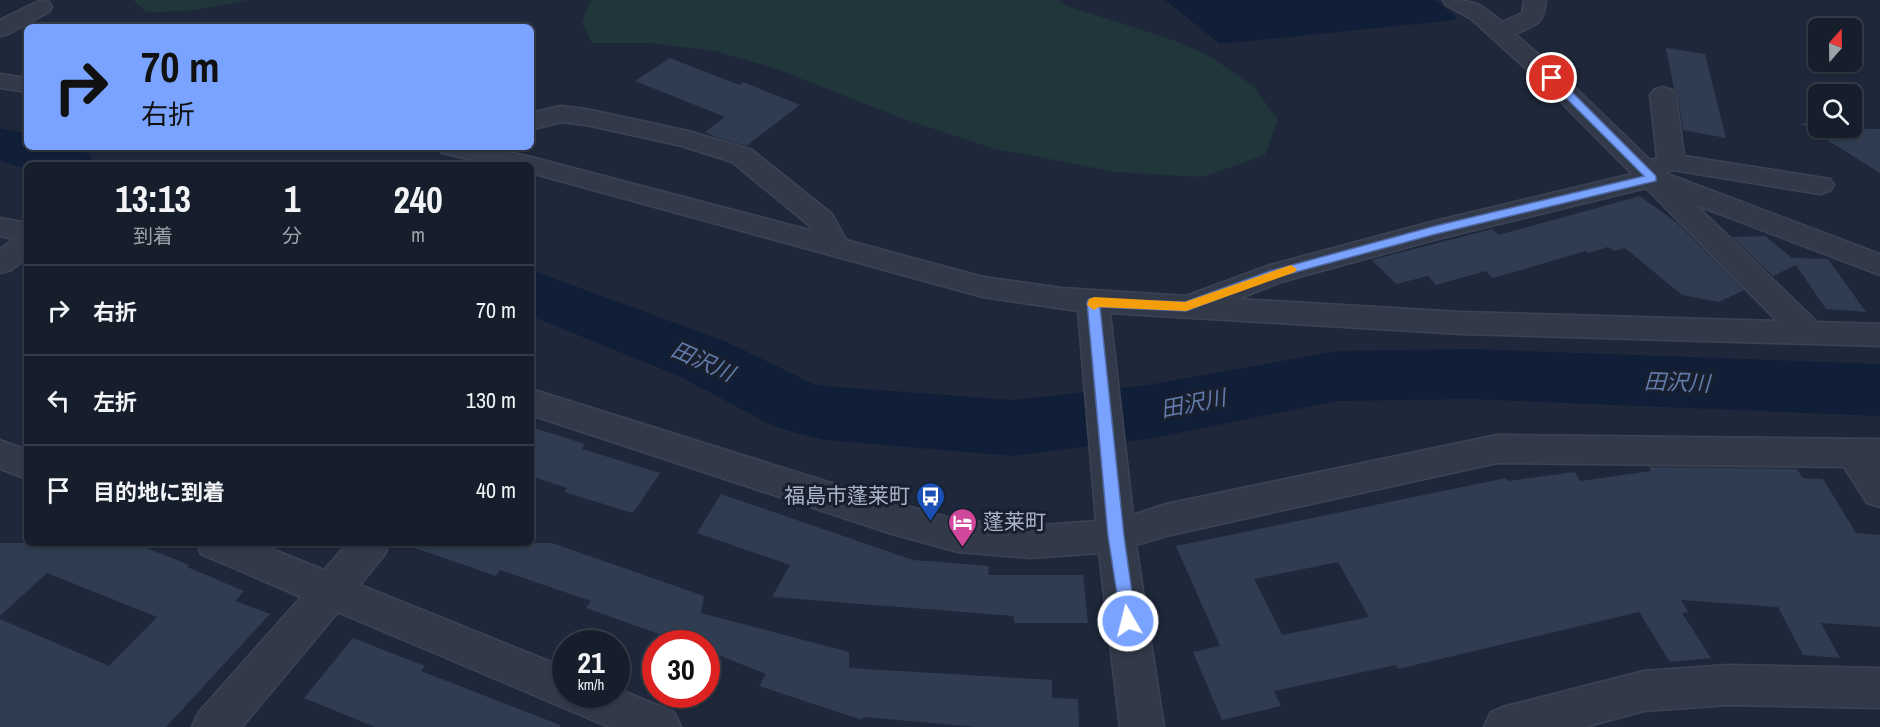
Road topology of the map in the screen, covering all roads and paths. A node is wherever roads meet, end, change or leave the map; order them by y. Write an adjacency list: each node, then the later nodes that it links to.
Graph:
1 (1454, 0): 5 (street)
2 (1535, 0): 5 (street)
3 (41, 7): 4 (street)
4 (0, 29)
5 (1500, 32): 13 (street)
6 (0, 81): 7 (street)
7 (24, 85)
8 (1663, 94): 13 (street)
9 (534, 121): 18 (street)
10 (484, 150): 11 (street)
11 (521, 162)
12 (534, 166): 18 (street)
13 (1656, 170): 14 (street); 20 (street); 22 (street); 23 (street)
14 (1820, 185)
15 (0, 227): 16 (street)
16 (24, 231)
17 (24, 246): 19 (street)
18 (835, 247): 21 (street)
19 (0, 263)
20 (1880, 265)
21 (1094, 302): 22 (street); 30 (street)
22 (1186, 307): 23 (street)
23 (1807, 331): 24 (street)
24 (1880, 335)
25 (534, 403): 30 (street)
26 (1867, 452): 29 (street); 30 (street)
27 (0, 454): 28 (street)
28 (24, 464)
29 (1880, 492)
30 (1116, 536): 39 (street)
31 (222, 546): 33 (street)
32 (368, 546): 33 (street)
33 (331, 591): 34 (street); 37 (street)
34 (552, 682)
35 (1880, 688): 40 (street)
36 (614, 708): 38 (street)
37 (214, 727)
38 (659, 727)
39 (1142, 727)
40 (1506, 727)

